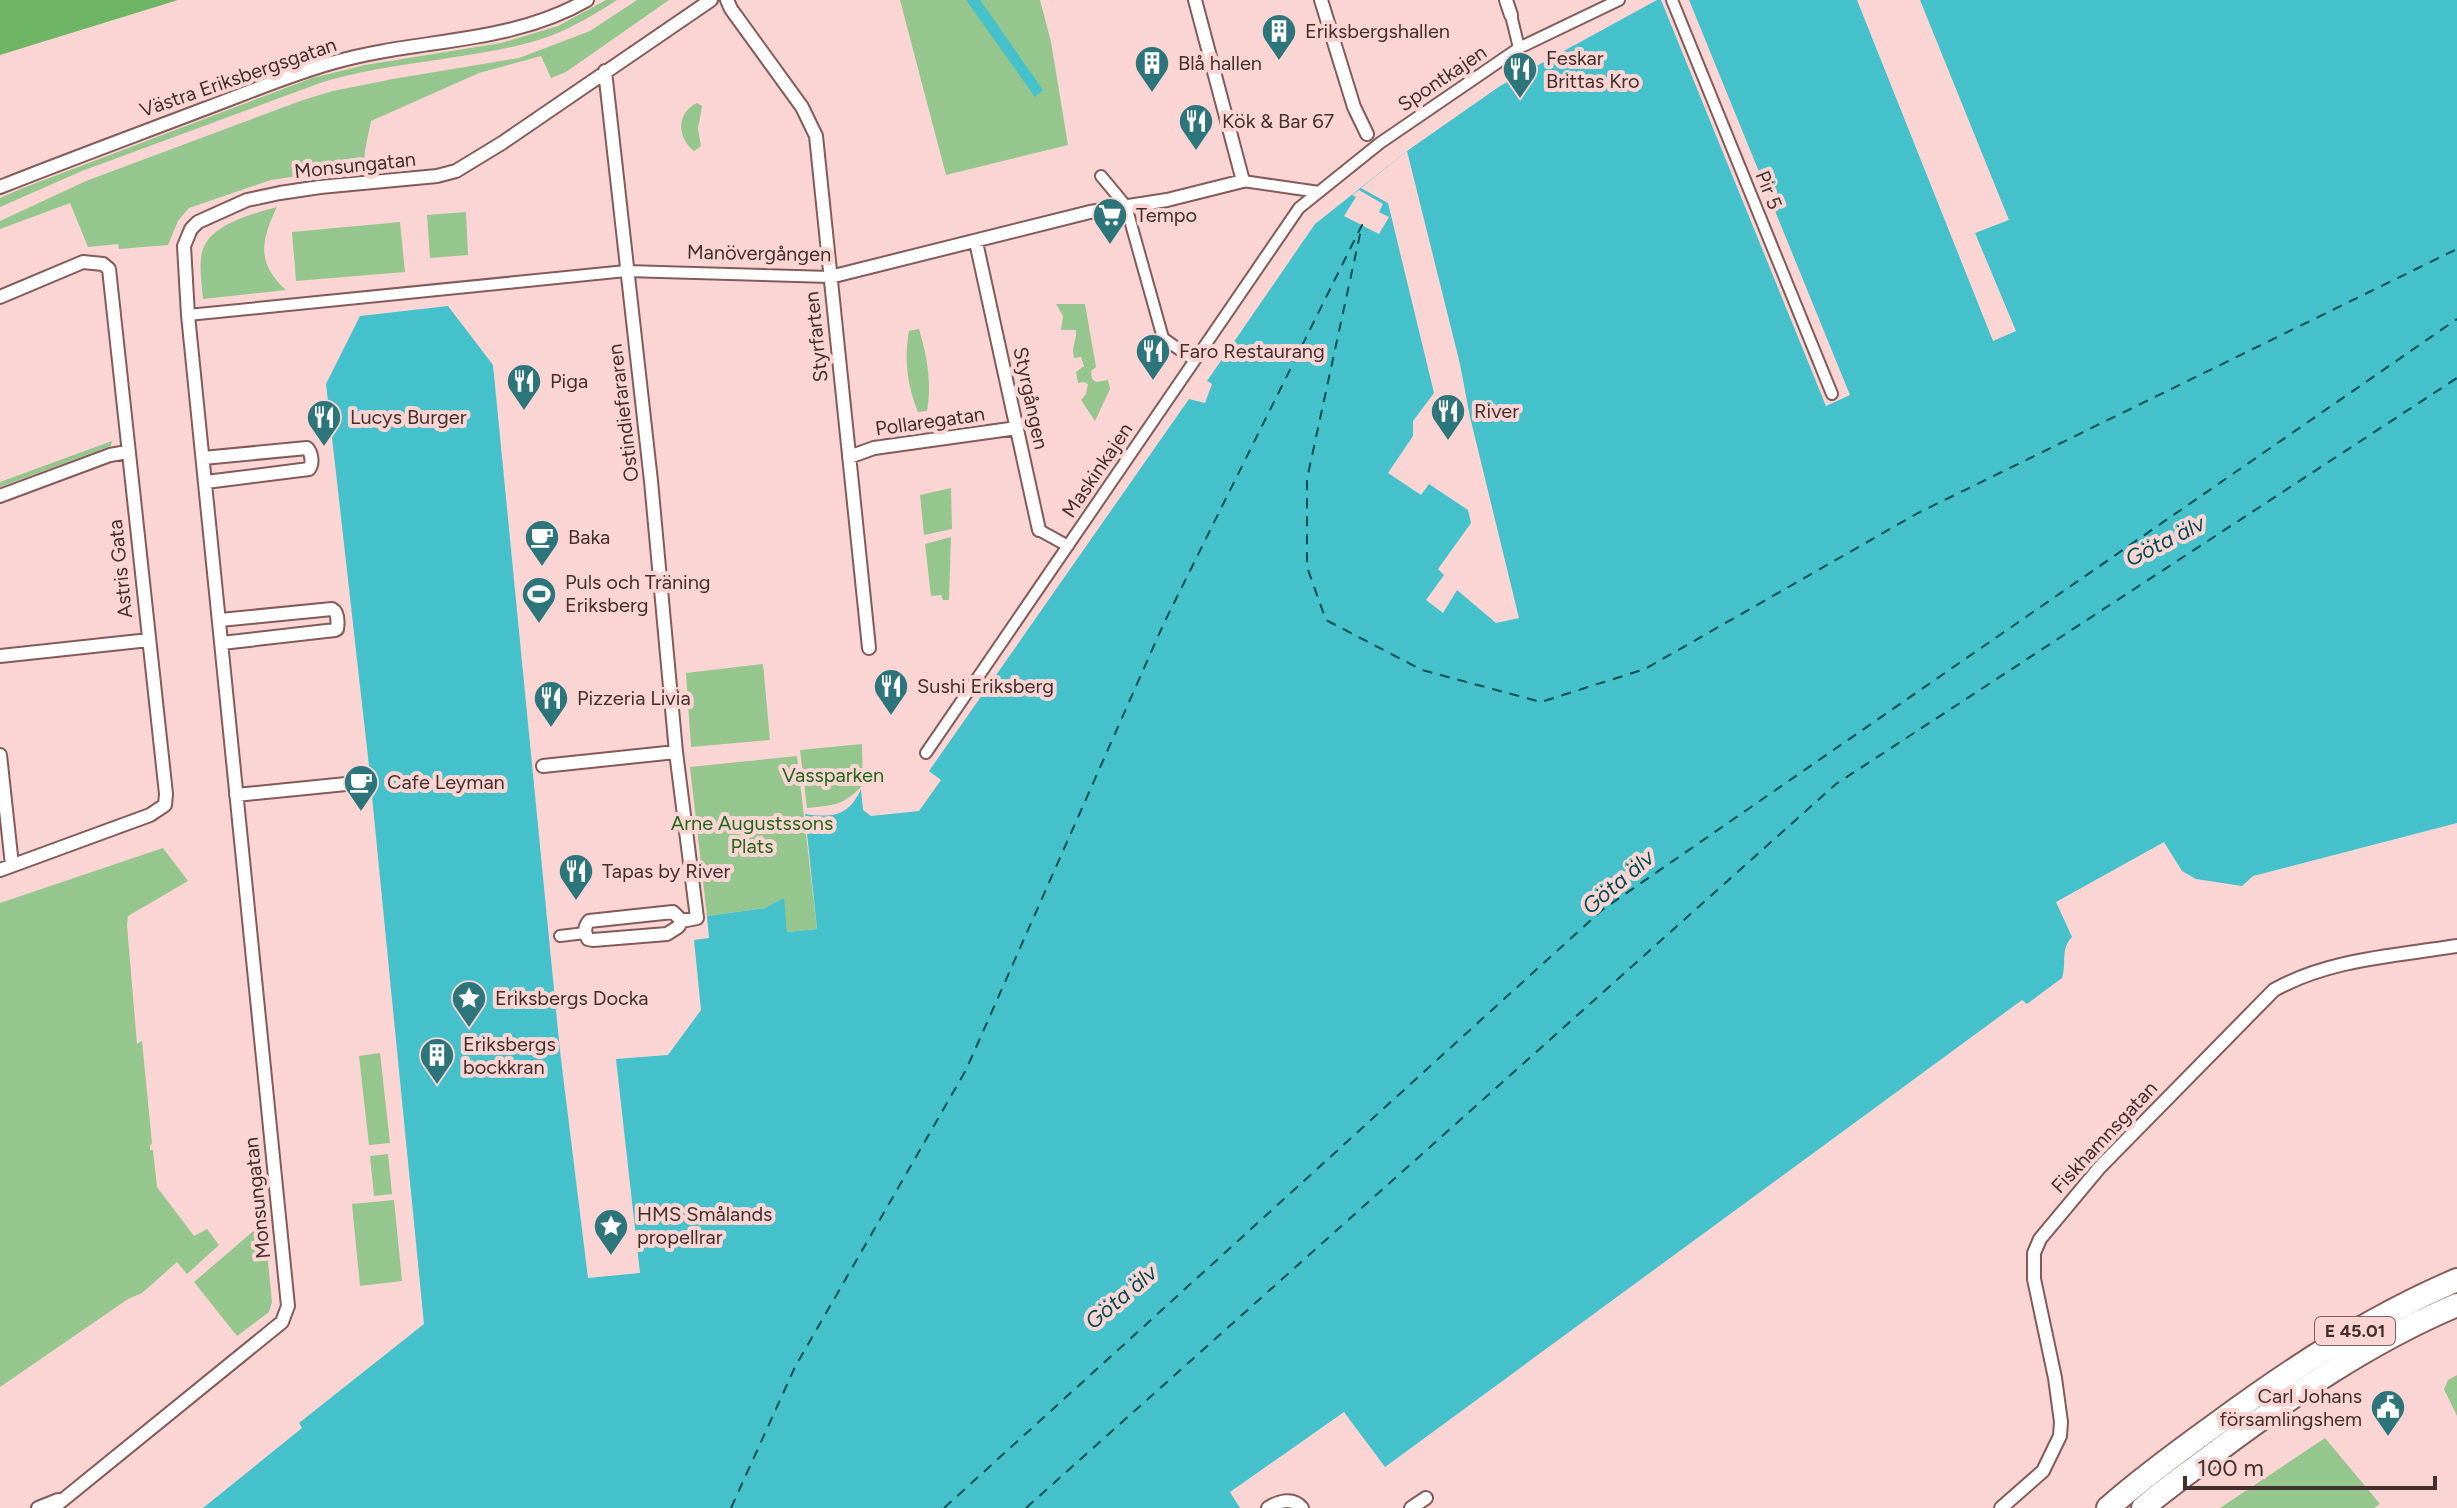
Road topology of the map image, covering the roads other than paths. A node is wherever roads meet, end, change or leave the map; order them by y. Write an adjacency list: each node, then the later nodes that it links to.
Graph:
1 (587, 0): 17 (street, Västra Eriksbergsgatan)
2 (711, 0): 13 (street, Monsungatan)
3 (727, 0): 23 (street, Styrfarten)
4 (1195, 0): 16 (street)
5 (1321, 0): 14 (street)
6 (1506, 0): 9 (street)
7 (1619, 0): 10 (street, Spontkajen)
8 (1672, 0): 27 (street, Pir 5)
9 (1511, 15): 10 (street)
10 (1519, 48): 11 (street, Spontkajen)
11 (1506, 57): 12 (street); 18 (street, Spontkajen)
12 (1511, 68)
13 (605, 71): 22 (street, Ostindiefararen); 25 (street, Monsungatan)
14 (1367, 134)
15 (1101, 176): 19 (street)
16 (1243, 181): 18 (street, Manövergången); 19 (street, Manövergången)
17 (0, 187)
18 (1319, 192): 20 (street, Spontkajen)
19 (1126, 206): 21 (street, Manövergången); 26 (street)
20 (1299, 208): 26 (street, Maskinkajen)
21 (976, 242): 23 (street, Manövergången); 28 (street, Styrgången)
22 (626, 271): 23 (street, Manövergången); 25 (street, Manövergången); 41 (street, Ostindiefararen)
23 (830, 277): 30 (street, Styrfarten)
24 (0, 297): 29 (street, Astris Gata)
25 (188, 315): 31 (street, Monsungatan)
26 (1194, 360): 35 (street, Maskinkajen)
27 (1832, 394)
28 (1017, 428): 30 (street, Pollaregatan); 34 (street, Styrgången)
29 (127, 452): 33 (street); 37 (street, Astris Gata)
30 (849, 457): 39 (street, Styrfarten)
31 (203, 458): 32 (street, Monsungatan); 32 (street)
32 (206, 482): 36 (street, Monsungatan)
33 (0, 496)
34 (1039, 530): 35 (street, Styrgången)
35 (1068, 546): 42 (street, Maskinkajen)
36 (220, 620): 38 (street, Monsungatan); 38 (street)
37 (149, 640): 40 (street); 47 (street, Astris Gata)
38 (222, 643): 46 (street, Monsungatan)
39 (869, 648)
40 (0, 656)
41 (676, 752): 44 (street); 48 (street, Ostindiefararen)
42 (926, 753)
43 (0, 755): 47 (street)
44 (543, 766)
45 (366, 782): 46 (street)
46 (236, 795): 55 (street, Monsungatan)
47 (6, 867)
48 (682, 921): 49 (street); 49 (street)
49 (585, 933): 50 (street)
50 (560, 936)
51 (2457, 946): 63 (street, Fiskhamnsgatan)
52 (2457, 1280): 57 (highway, E 45.01)
53 (2457, 1305): 54 (highway, E 45.01)
54 (2228, 1443): 64 (highway, E 45.01); 65 (highway)
55 (68, 1495): 58 (street, Monsungatan); 59 (street, Monsungatan)
56 (1426, 1498): 62 (street)
57 (2110, 1505)
58 (38, 1508)
59 (53, 1508)
60 (1268, 1508): 61 (street)
61 (1302, 1508)
62 (1411, 1508)
63 (2001, 1508)
64 (2143, 1508)
65 (2169, 1508)

